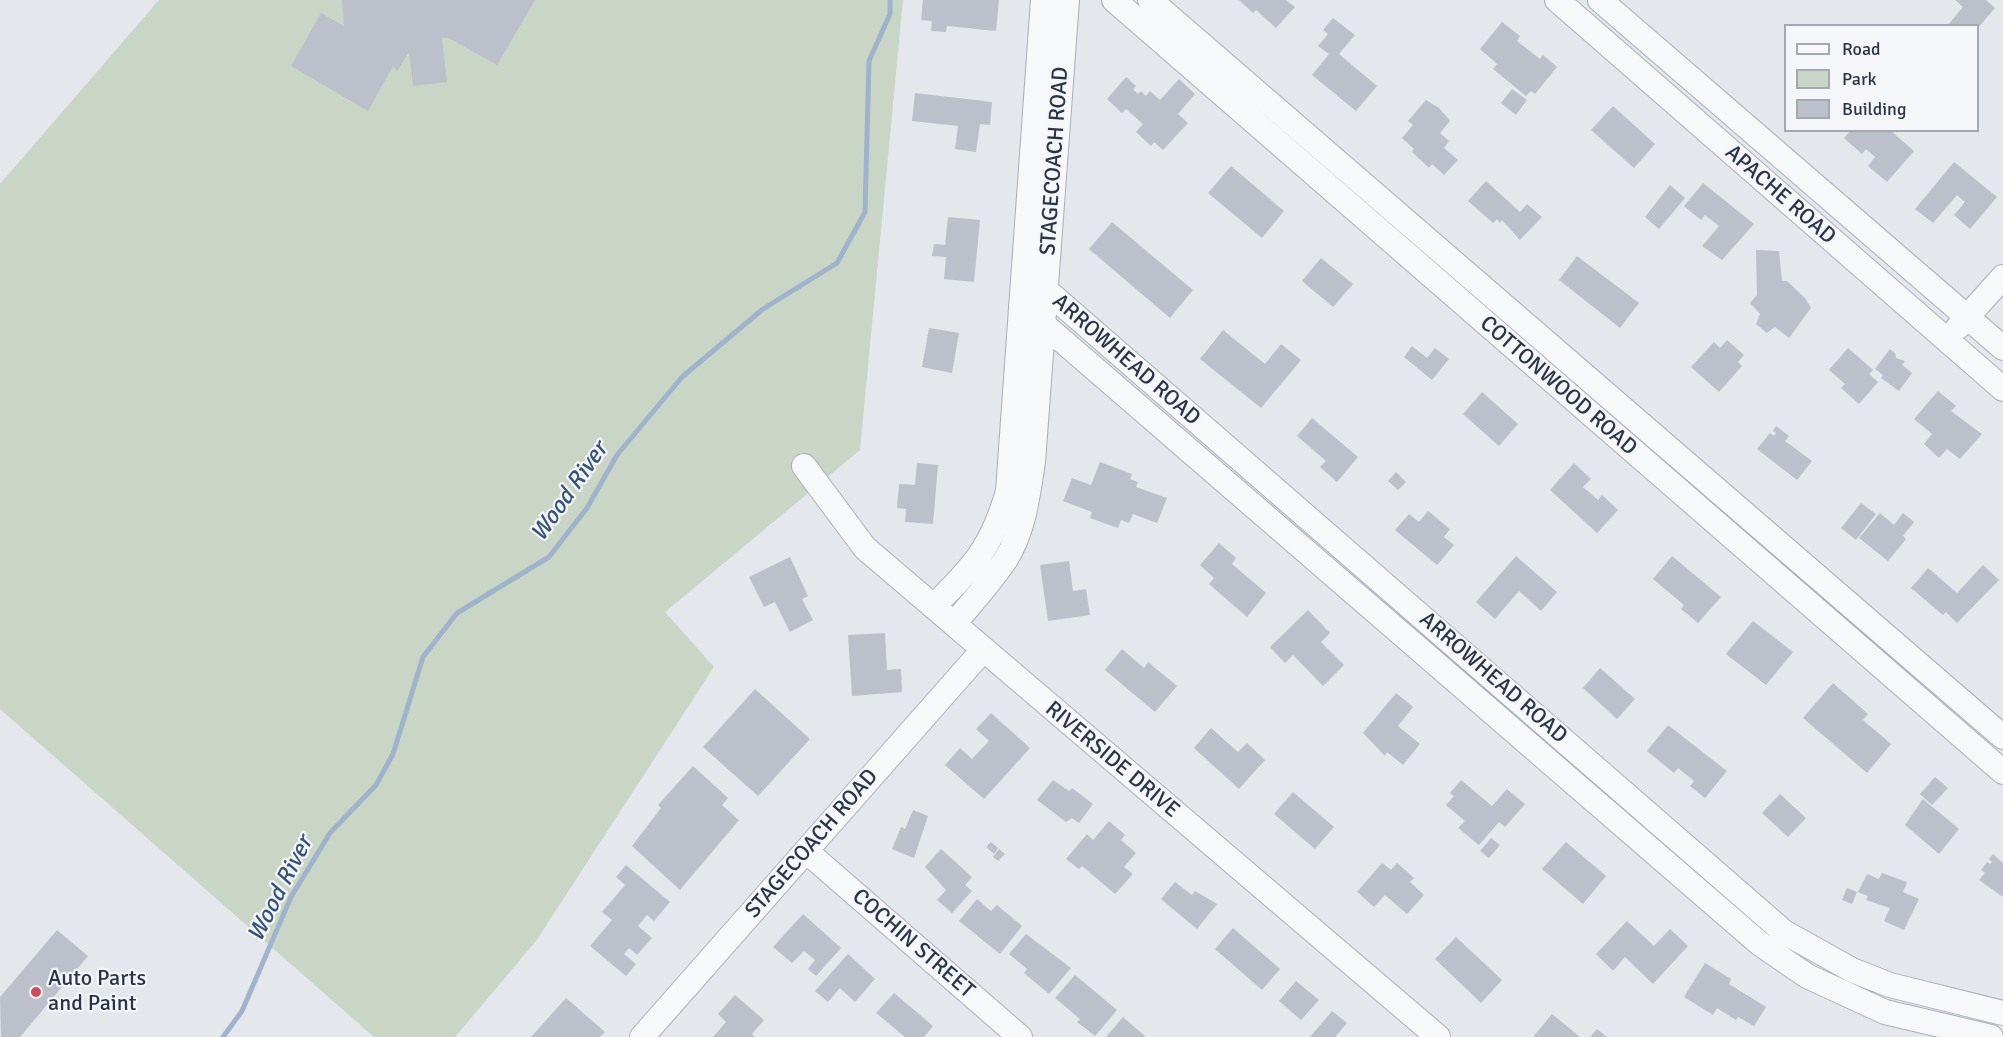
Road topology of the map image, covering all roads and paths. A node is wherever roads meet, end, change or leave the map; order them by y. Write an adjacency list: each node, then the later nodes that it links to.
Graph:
1 (1043, 0): 7 (street, STAGECOACH ROAD)
2 (1067, 0): 9 (street, STAGECOACH ROAD)
3 (1114, 0): 21 (street, COTTONWOOD ROAD)
4 (1150, 0): 20 (street, COTTONWOOD ROAD)
5 (1557, 0): 13 (street, APACHE ROAD)
6 (1600, 0): 11 (street, APACHE ROAD)
7 (1024, 270): 9 (street, ARROWHEAD ROAD); 10 (street, STAGECOACH ROAD)
8 (2003, 277): 11 (street)
9 (1045, 290): 12 (street, STAGECOACH ROAD); 23 (street, ARROWHEAD ROAD)
10 (1021, 305): 12 (street, ARROWHEAD ROAD); 17 (street, STAGECOACH ROAD)
11 (1967, 317): 13 (street); 14 (street, APACHE ROAD)
12 (1042, 325): 18 (street, STAGECOACH ROAD); 27 (street, ARROWHEAD ROAD)
13 (1947, 340): 15 (street, APACHE ROAD)
14 (2003, 348)
15 (2003, 389)
16 (804, 466): 17 (street, RIVERSIDE DRIVE)
17 (934, 606): 18 (street, RIVERSIDE DRIVE)
18 (954, 624): 19 (street, RIVERSIDE DRIVE)
19 (983, 650): 22 (street, STAGECOACH ROAD); 26 (street, RIVERSIDE DRIVE)
20 (2003, 737)
21 (2003, 772)
22 (806, 851): 24 (street, STAGECOACH ROAD); 25 (street, COCHIN STREET)
23 (2003, 1013)
24 (642, 1037)
25 (1020, 1037)
26 (1438, 1037)
27 (1991, 1037)

